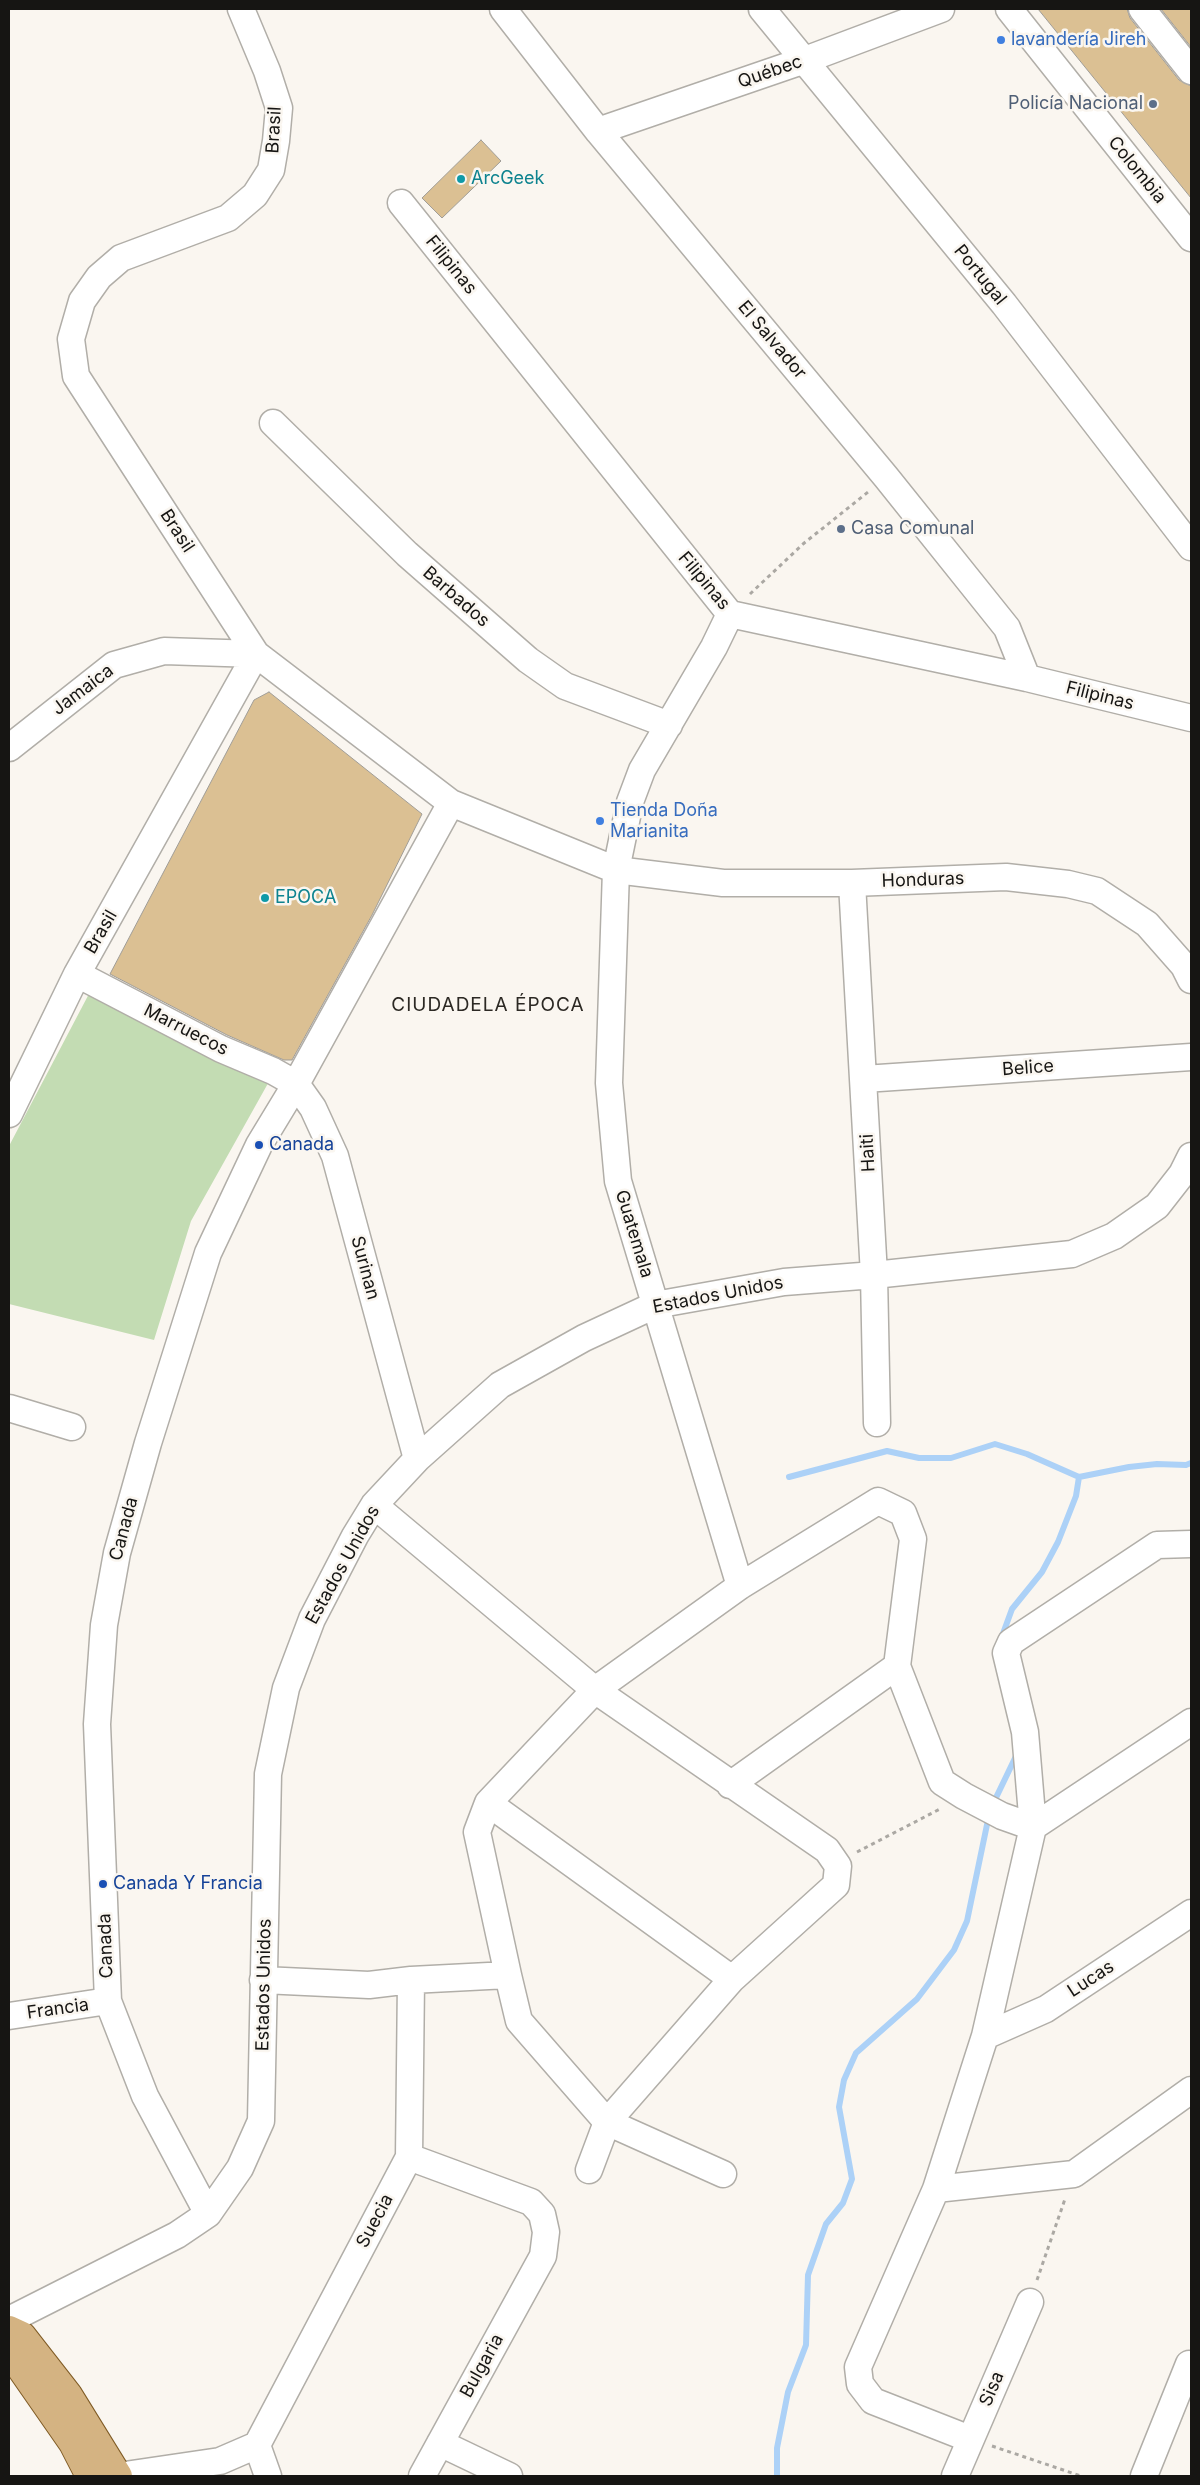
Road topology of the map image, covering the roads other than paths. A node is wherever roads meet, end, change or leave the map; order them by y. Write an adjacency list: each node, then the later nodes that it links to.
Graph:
1 (241, 9): 15 (street, Brasil)
2 (503, 9): 9 (street, El Salvador)
3 (762, 9): 7 (street, Portugal)
4 (940, 9): 7 (street, Québec)
5 (1009, 9): 11 (street, Colombia)
6 (1142, 9): 8 (street)
7 (805, 60): 9 (street, Québec); 13 (street, Portugal)
8 (1191, 71)
9 (598, 131): 16 (street, El Salvador)
10 (401, 204): 14 (street, Filipinas)
11 (1191, 238)
12 (272, 423): 18 (street, Barbados)
13 (1191, 547)
14 (730, 614): 16 (street, Filipinas); 18 (street, Guatemala)
15 (256, 654): 19 (street, Jamaica); 20 (street, Honduras); 23 (street, Brasil)
16 (1026, 678): 17 (street, Filipinas)
17 (1191, 718)
18 (669, 725): 21 (street, Guatemala)
19 (9, 748)
20 (451, 803): 21 (street, Honduras); 27 (street, Canada)
21 (616, 870): 22 (street, Honduras); 31 (street, Guatemala)
22 (852, 883): 24 (street, Honduras); 26 (street, Haiti)
23 (77, 974): 27 (street, Marruecos); 28 (street, Brasil)
24 (1191, 980)
25 (1191, 1057): 26 (street, Belice)
26 (864, 1079): 30 (street, Haiti)
27 (296, 1084): 35 (street, Surinan); 50 (street, Canada)
28 (9, 1114)
29 (1191, 1156): 30 (street, Estados Unidos)
30 (874, 1275): 31 (street, Estados Unidos); 33 (street, Haiti)
31 (655, 1305): 35 (street, Estados Unidos); 38 (street, Guatemala)
32 (9, 1408): 34 (street)
33 (877, 1423)
34 (72, 1427)
35 (417, 1459): 36 (street, Estados Unidos)
36 (374, 1505): 40 (street); 48 (street, Estados Unidos)
37 (1191, 1544): 44 (street)
38 (740, 1586): 39 (street); 40 (street)
39 (897, 1666): 42 (street); 44 (street)
40 (595, 1690): 42 (street); 43 (street)
41 (1191, 1722): 44 (street)
42 (730, 1785): 47 (street)
43 (488, 1803): 46 (street); 47 (street)
44 (1033, 1827): 52 (street)
45 (1191, 1913): 52 (street, Lucas)
46 (508, 1975): 49 (street); 54 (street)
47 (732, 1979): 54 (street)
48 (264, 1980): 49 (street); 59 (street, Estados Unidos)
49 (411, 1980): 55 (street, Suecia)
50 (108, 2001): 51 (street, Francia); 59 (street, Canada)
51 (9, 2016)
52 (986, 2036): 58 (street)
53 (1191, 2090): 58 (street)
54 (606, 2122): 56 (street); 57 (street)
55 (409, 2157): 66 (street, Bulgaria); 67 (street, Suecia)
56 (589, 2170)
57 (724, 2174)
58 (936, 2189): 65 (street)
59 (208, 2214): 61 (street, Estados Unidos)
60 (1030, 2302): 65 (street, Sisa)
61 (9, 2320)
62 (9, 2330): 69 (main road)
63 (9, 2351): 68 (main road)
64 (1189, 2364): 74 (street)
65 (970, 2439): 73 (street, Sisa)
66 (440, 2443): 71 (street, Bulgaria); 72 (street)
67 (257, 2445): 69 (street); 70 (street)
68 (90, 2476)
69 (118, 2476)
70 (268, 2476)
71 (422, 2476)
72 (509, 2476)
73 (955, 2476)
74 (1144, 2476)

